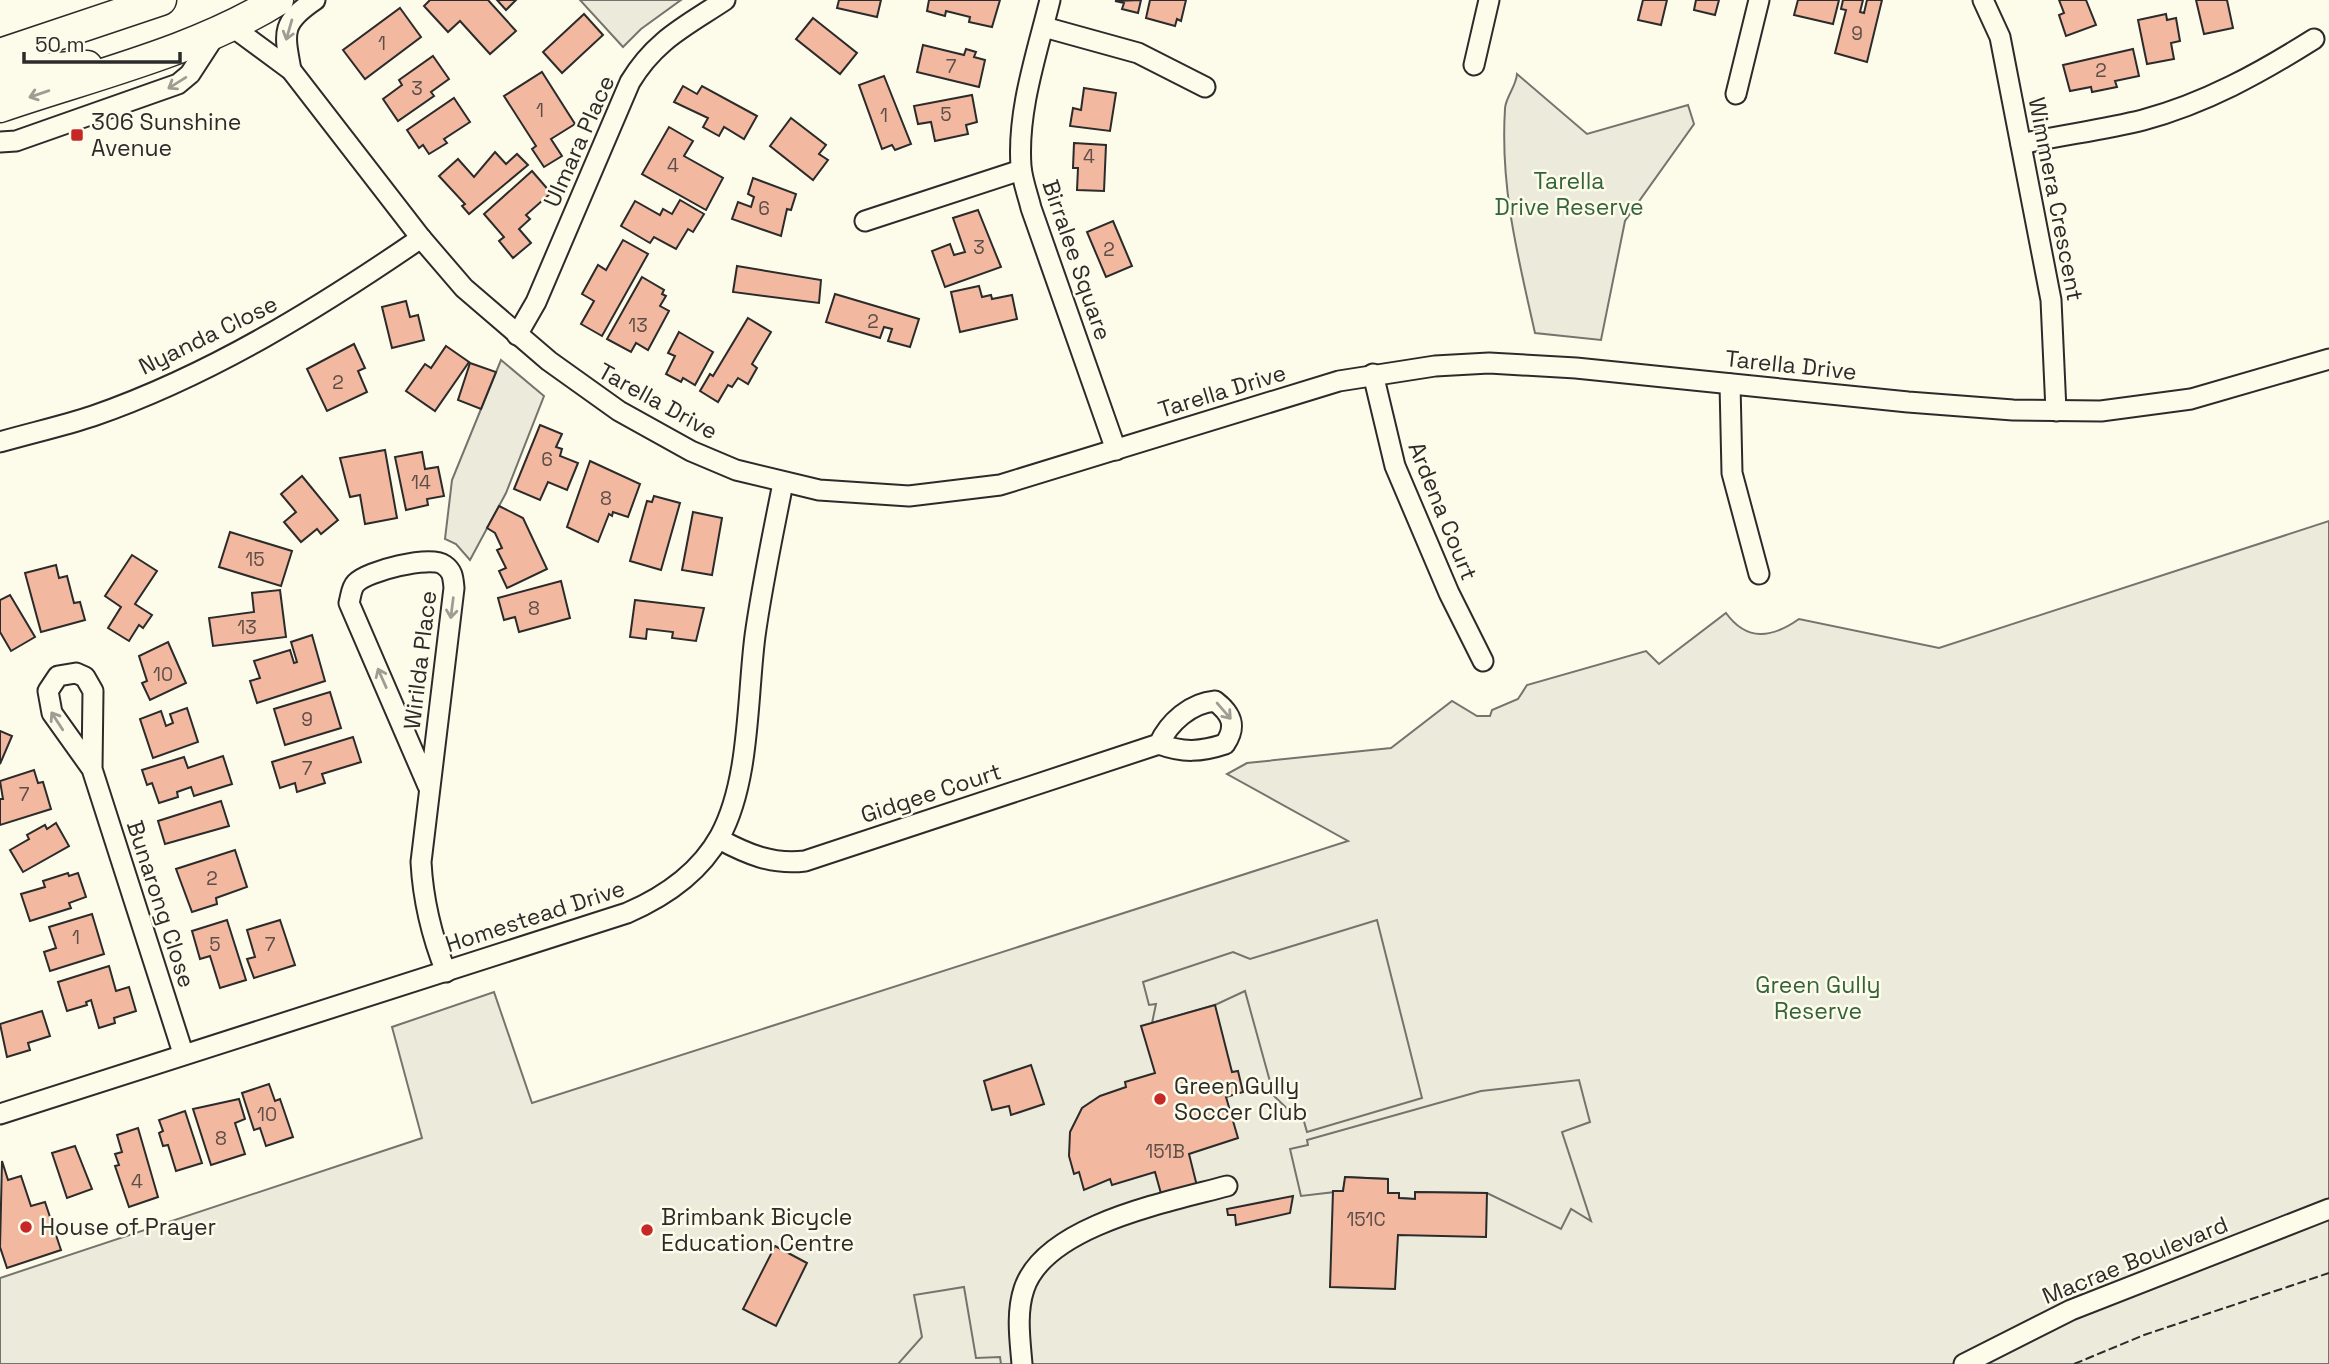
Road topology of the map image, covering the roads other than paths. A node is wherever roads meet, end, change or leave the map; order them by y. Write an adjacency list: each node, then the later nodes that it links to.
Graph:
1 (161, 0): 12 (main road)
2 (278, 0): 10 (main road)
3 (315, 0): 15 (street, one-way to 15)
4 (725, 0): 25 (street, Ulmara Place)
5 (1050, 0): 9 (street, Birralee Square)
6 (1489, 0): 14 (street)
7 (1759, 0): 18 (street)
8 (1983, 0): 21 (street, Wimmera Crescent)
9 (1044, 27): 17 (street); 22 (street, Birralee Square)
10 (224, 28): 13 (main road); 15 (street, Tarella Drive); 20 (street, one-way to 20)
11 (2314, 40): 21 (street)
12 (0, 54)
13 (129, 63): 16 (main road); 19 (main road, one-way to 19)
14 (1474, 65)
15 (291, 70): 24 (street, Tarella Drive)
16 (0, 79)
17 (1205, 87)
18 (1736, 94)
19 (0, 107)
20 (0, 142)
21 (2021, 144): 29 (street, Wimmera Crescent)
22 (1021, 170): 23 (street); 31 (street, Birralee Square)
23 (864, 221)
24 (421, 238): 25 (street, Tarella Drive); 30 (street, Nyanda Close)
25 (517, 335): 32 (street, Tarella Drive)
26 (2329, 359): 29 (street, Tarella Drive)
27 (1373, 374): 28 (street, Tarella Drive); 31 (street, Tarella Drive); 34 (street, Ardena Court)
28 (1730, 384): 29 (street, Tarella Drive); 33 (street)
29 (2056, 411)
30 (0, 442)
31 (1116, 450): 32 (street, Tarella Drive)
32 (783, 483): 38 (street, Homestead Drive)
33 (1759, 574)
34 (1483, 661)
35 (1160, 744): 38 (street, Gidgee Court)
36 (92, 769): 40 (street, Bunarong Close)
37 (428, 786): 37 (street, Wirilda Place, one-way to 37); 39 (street, Wirilda Place)
38 (719, 839): 39 (street, Homestead Drive)
39 (446, 972): 40 (street, Homestead Drive)
40 (183, 1053): 41 (street, Homestead Drive)
41 (0, 1114)
42 (1227, 1186): 44 (street)
43 (2329, 1209): 45 (street, Macrae Boulevard)
44 (1022, 1364)
45 (1964, 1364)

